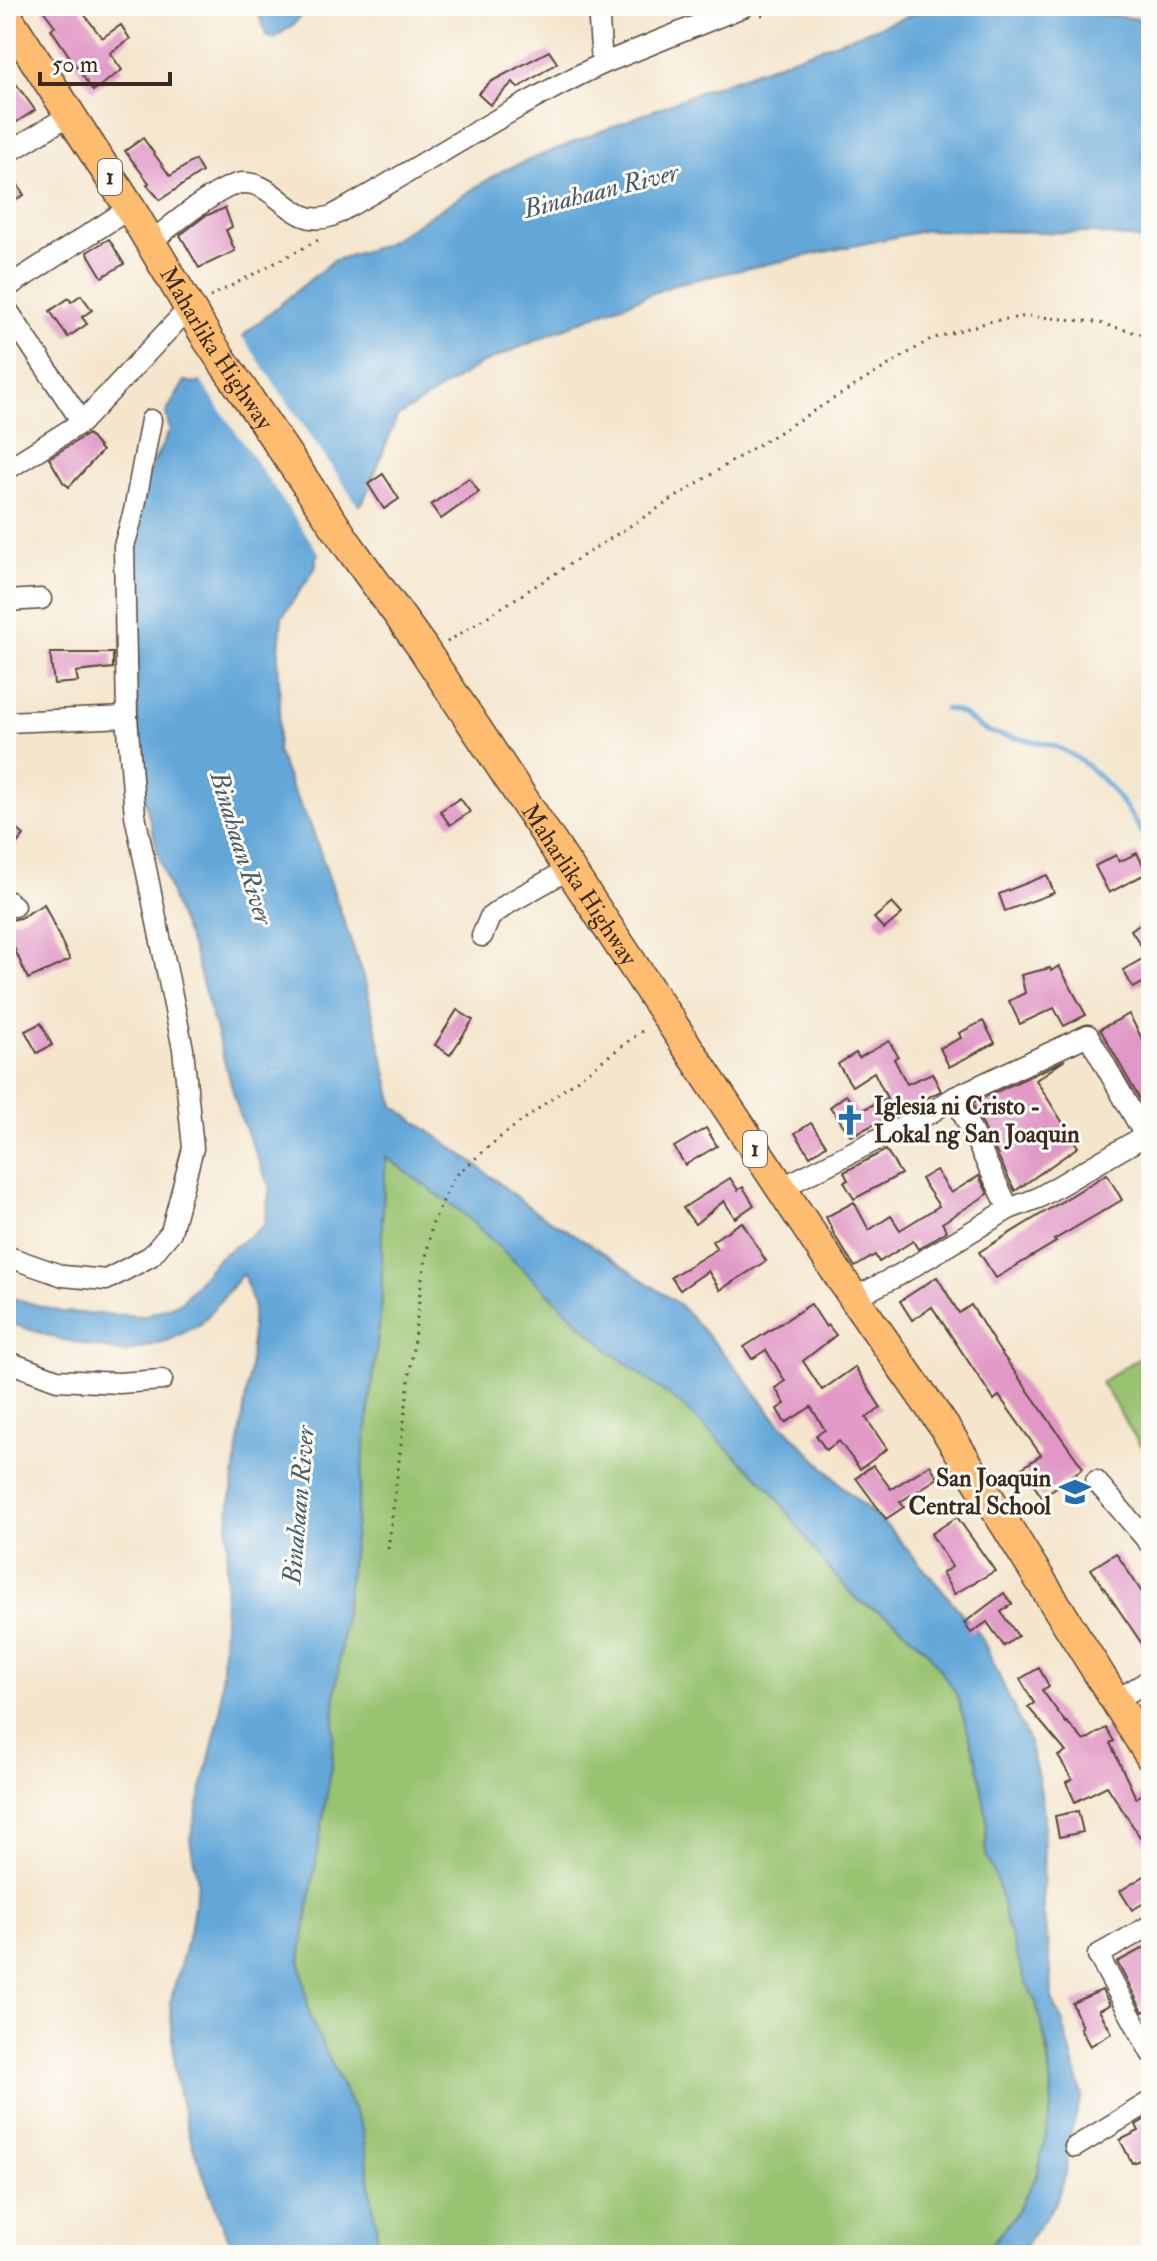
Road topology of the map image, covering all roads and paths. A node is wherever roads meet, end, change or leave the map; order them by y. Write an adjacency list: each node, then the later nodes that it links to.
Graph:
1 (598, 6): 4 (street)
2 (745, 6): 4 (street)
3 (6, 15): 5 (highway, Maharlika Highway / 1)
4 (602, 64): 8 (street)
5 (71, 114): 6 (street); 7 (highway, Maharlika Highway / 1)
6 (6, 154)
7 (130, 208): 8 (highway, Maharlika Highway / 1); 9 (street)
8 (151, 242): 11 (highway, Maharlika Highway / 1)
9 (6, 288)
10 (6, 308): 14 (street)
11 (189, 308): 14 (street); 18 (highway, Maharlika Highway / 1)
12 (1151, 337): 18 (path)
13 (151, 420): 19 (street)
14 (82, 422): 15 (street)
15 (6, 470)
16 (41, 599): 17 (street)
17 (6, 601)
18 (427, 655): 21 (highway, Maharlika Highway / 1)
19 (127, 717): 20 (street); 28 (street)
20 (6, 722)
21 (569, 869): 22 (street); 23 (highway, Maharlika Highway / 1)
22 (482, 936)
23 (665, 1013): 26 (highway, Maharlika Highway / 1); 34 (path)
24 (955, 1097): 25 (street); 26 (street); 27 (street)
25 (1149, 1138): 27 (street)
26 (781, 1188): 29 (highway, Maharlika Highway / 1)
27 (1009, 1209): 29 (street)
28 (6, 1256)
29 (854, 1298): 36 (highway, Maharlika Highway / 1)
30 (6, 1361): 31 (street)
31 (162, 1380)
32 (1096, 1481): 33 (street)
33 (1151, 1545)
34 (388, 1549)
35 (1151, 1679): 36 (street)
36 (1115, 1701): 37 (highway, Maharlika Highway / 1)
37 (1151, 1757)
38 (1151, 1925): 39 (street)
39 (1151, 2053)
40 (1151, 2101): 41 (street)
41 (1075, 2147)

